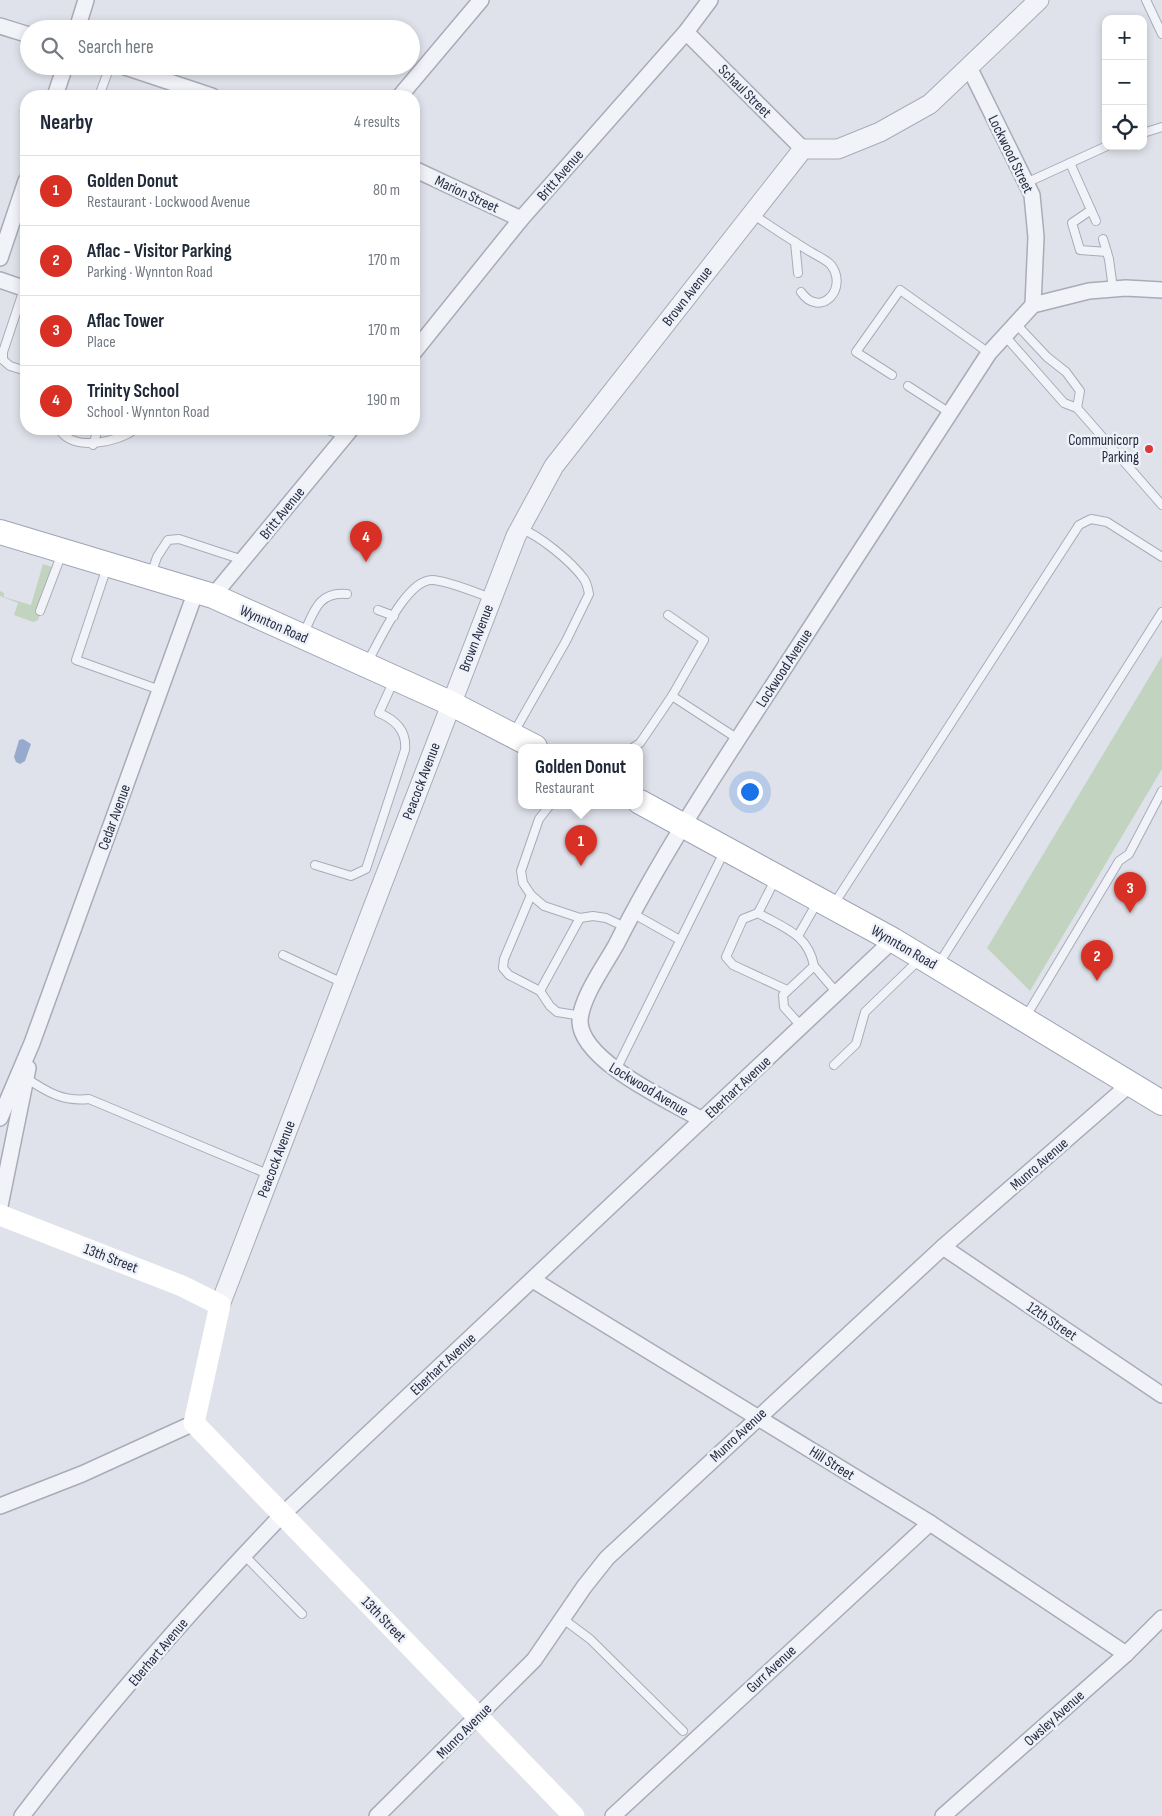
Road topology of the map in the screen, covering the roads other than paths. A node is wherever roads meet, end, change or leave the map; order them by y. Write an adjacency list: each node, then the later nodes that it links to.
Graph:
1 (86, 0): 6 (street)
2 (481, 0): 12 (street)
3 (710, 0): 9 (street, Britt Avenue)
4 (1039, 0): 11 (street)
5 (1146, 0): 10 (lane)
6 (80, 20)
7 (0, 26): 8 (street)
8 (20, 32)
9 (686, 32): 24 (street, Schaul Street); 31 (street, Britt Avenue)
10 (1162, 34)
11 (969, 67): 24 (street); 27 (street, Lockwood Street)
12 (420, 72)
13 (62, 75): 17 (street)
14 (107, 75): 18 (lane)
15 (149, 75): 19 (street)
16 (418, 75): 20 (street)
17 (57, 90)
18 (102, 90)
19 (194, 90)
20 (405, 90)
21 (1161, 128): 22 (lane)
22 (1147, 132)
23 (1102, 148): 25 (lane)
24 (803, 149): 30 (street, Brown Avenue)
25 (1070, 163): 27 (lane); 29 (lane)
26 (420, 172): 31 (street, Marion Street)
27 (1026, 183): 44 (street, Lockwood Street)
28 (20, 199): 36 (street)
29 (1091, 210): 32 (lane); 35 (lane)
30 (752, 214): 34 (lane); 60 (street, Brown Avenue)
31 (521, 220): 47 (street, Britt Avenue)
32 (1096, 221)
33 (1104, 239): 35 (lane)
34 (795, 242): 37 (lane); 42 (lane)
35 (1107, 252): 40 (lane)
36 (0, 258)
37 (798, 273)
38 (0, 280): 39 (street)
39 (20, 287)
40 (1113, 289): 41 (street); 44 (street)
41 (1162, 290)
42 (801, 292)
43 (20, 303): 49 (lane)
44 (1033, 305): 45 (street, Lockwood Avenue)
45 (1016, 324): 46 (street, Lockwood Avenue); 52 (lane)
46 (1005, 336): 48 (street, Lockwood Avenue); 52 (lane)
47 (420, 345)
48 (989, 353): 50 (lane); 53 (street, Lockwood Avenue)
49 (20, 369)
50 (892, 375)
51 (908, 386): 53 (lane)
52 (1077, 408): 59 (lane)
53 (950, 413): 82 (street, Lockwood Avenue)
54 (64, 435): 58 (lane)
55 (96, 435): 58 (lane)
56 (126, 435): 58 (lane)
57 (346, 435): 64 (street, Britt Avenue)
58 (93, 445)
59 (1162, 505)
60 (520, 528): 69 (street, Brown Avenue); 81 (lane)
61 (0, 532): 62 (main road, Wynnton Road)
62 (62, 551): 65 (main road, Wynnton Road); 70 (lane)
63 (1162, 556): 93 (lane)
64 (243, 560): 66 (lane); 67 (street, Britt Avenue)
65 (108, 565): 66 (main road, Wynnton Road); 78 (lane)
66 (150, 578): 67 (main road, Wynnton Road)
67 (205, 594): 75 (main road, Wynnton Road); 78 (street, Cedar Avenue)
68 (347, 594): 75 (lane)
69 (491, 598): 74 (lane); 80 (street, Brown Avenue)
70 (40, 610)
71 (378, 610): 74 (lane)
72 (1162, 612): 102 (lane)
73 (668, 615): 79 (lane)
74 (394, 616): 76 (lane)
75 (302, 636): 76 (main road, Wynnton Road)
76 (365, 665): 77 (main road, Wynnton Road)
77 (394, 678): 80 (main road, Wynnton Road); 90 (lane)
78 (160, 690): 111 (street, Cedar Avenue)
79 (672, 696): 82 (lane); 84 (lane)
80 (450, 703): 81 (main road, Wynnton Road); 104 (street, Peacock Avenue)
81 (512, 735): 83 (main road, Wynnton Road)
82 (738, 739): 88 (street, Lockwood Avenue)
83 (529, 744)
84 (638, 744)
85 (1162, 791): 109 (lane)
86 (643, 804): 88 (main road, Wynnton Road)
87 (547, 809): 92 (lane)
88 (683, 824): 89 (main road, Wynnton Road); 94 (street, Lockwood Avenue)
89 (726, 848): 91 (main road, Wynnton Road); 99 (lane)
90 (315, 865)
91 (777, 876): 93 (main road, Wynnton Road); 95 (lane)
92 (531, 895): 96 (lane); 105 (lane)
93 (826, 903): 98 (lane); 100 (main road, Wynnton Road)
94 (632, 913): 97 (street, Lockwood Avenue); 99 (lane)
95 (758, 914): 98 (lane); 106 (lane)
96 (580, 918): 97 (lane); 105 (lane)
97 (625, 927): 108 (street, Lockwood Avenue)
98 (798, 936): 103 (lane)
99 (680, 940): 113 (lane)
100 (893, 940): 102 (main road, Wynnton Road); 107 (street, Eberhart Avenue)
101 (283, 955): 104 (lane)
102 (929, 962): 109 (main road, Wynnton Road); 112 (lane)
103 (814, 966): 106 (lane); 107 (lane)
104 (343, 983): 119 (street, Peacock Avenue)
105 (540, 990): 108 (lane)
106 (787, 990): 110 (lane)
107 (837, 993): 110 (street, Eberhart Avenue)
108 (582, 1016): 113 (street, Lockwood Avenue)
109 (1024, 1020): 115 (main road, Wynnton Road)
110 (802, 1026): 118 (street, Eberhart Avenue)
111 (32, 1044): 114 (street); 117 (street)
112 (834, 1065)
113 (616, 1070): 118 (street, Lockwood Avenue)
114 (26, 1078): 119 (lane); 120 (street)
115 (1130, 1084): 116 (main road, Wynnton Road); 122 (street, Munro Avenue)
116 (1162, 1103)
117 (0, 1118)
118 (702, 1120): 123 (street, Eberhart Avenue)
119 (270, 1175): 124 (street, Peacock Avenue)
120 (0, 1206)
121 (0, 1215): 124 (main road, 13th Street)
122 (943, 1247): 125 (street, 12th Street); 126 (street, Munro Avenue)
123 (533, 1280): 126 (street, Hill Street); 129 (street, Eberhart Avenue)
124 (220, 1305): 127 (main road, Peacock Avenue)
125 (1162, 1395)
126 (758, 1417): 130 (street, Hill Street); 134 (street, Munro Avenue)
127 (194, 1423): 128 (street); 129 (main road, 13th Street)
128 (0, 1506)
129 (283, 1514): 131 (street, Eberhart Avenue); 136 (main road, 13th Street)
130 (930, 1523): 135 (street, Hill Street); 141 (street, Gurr Avenue)
131 (244, 1556): 132 (lane); 138 (street, Eberhart Avenue)
132 (302, 1614)
133 (1162, 1618): 135 (street, Owsley Avenue)
134 (563, 1619): 136 (street, Munro Avenue); 137 (lane)
135 (1126, 1654): 142 (street, Owsley Avenue)
136 (478, 1718): 139 (street, Munro Avenue); 140 (main road, 13th Street)
137 (683, 1731)
138 (22, 1816)
139 (377, 1816)
140 (574, 1816)
141 (613, 1816)
142 (943, 1816)

